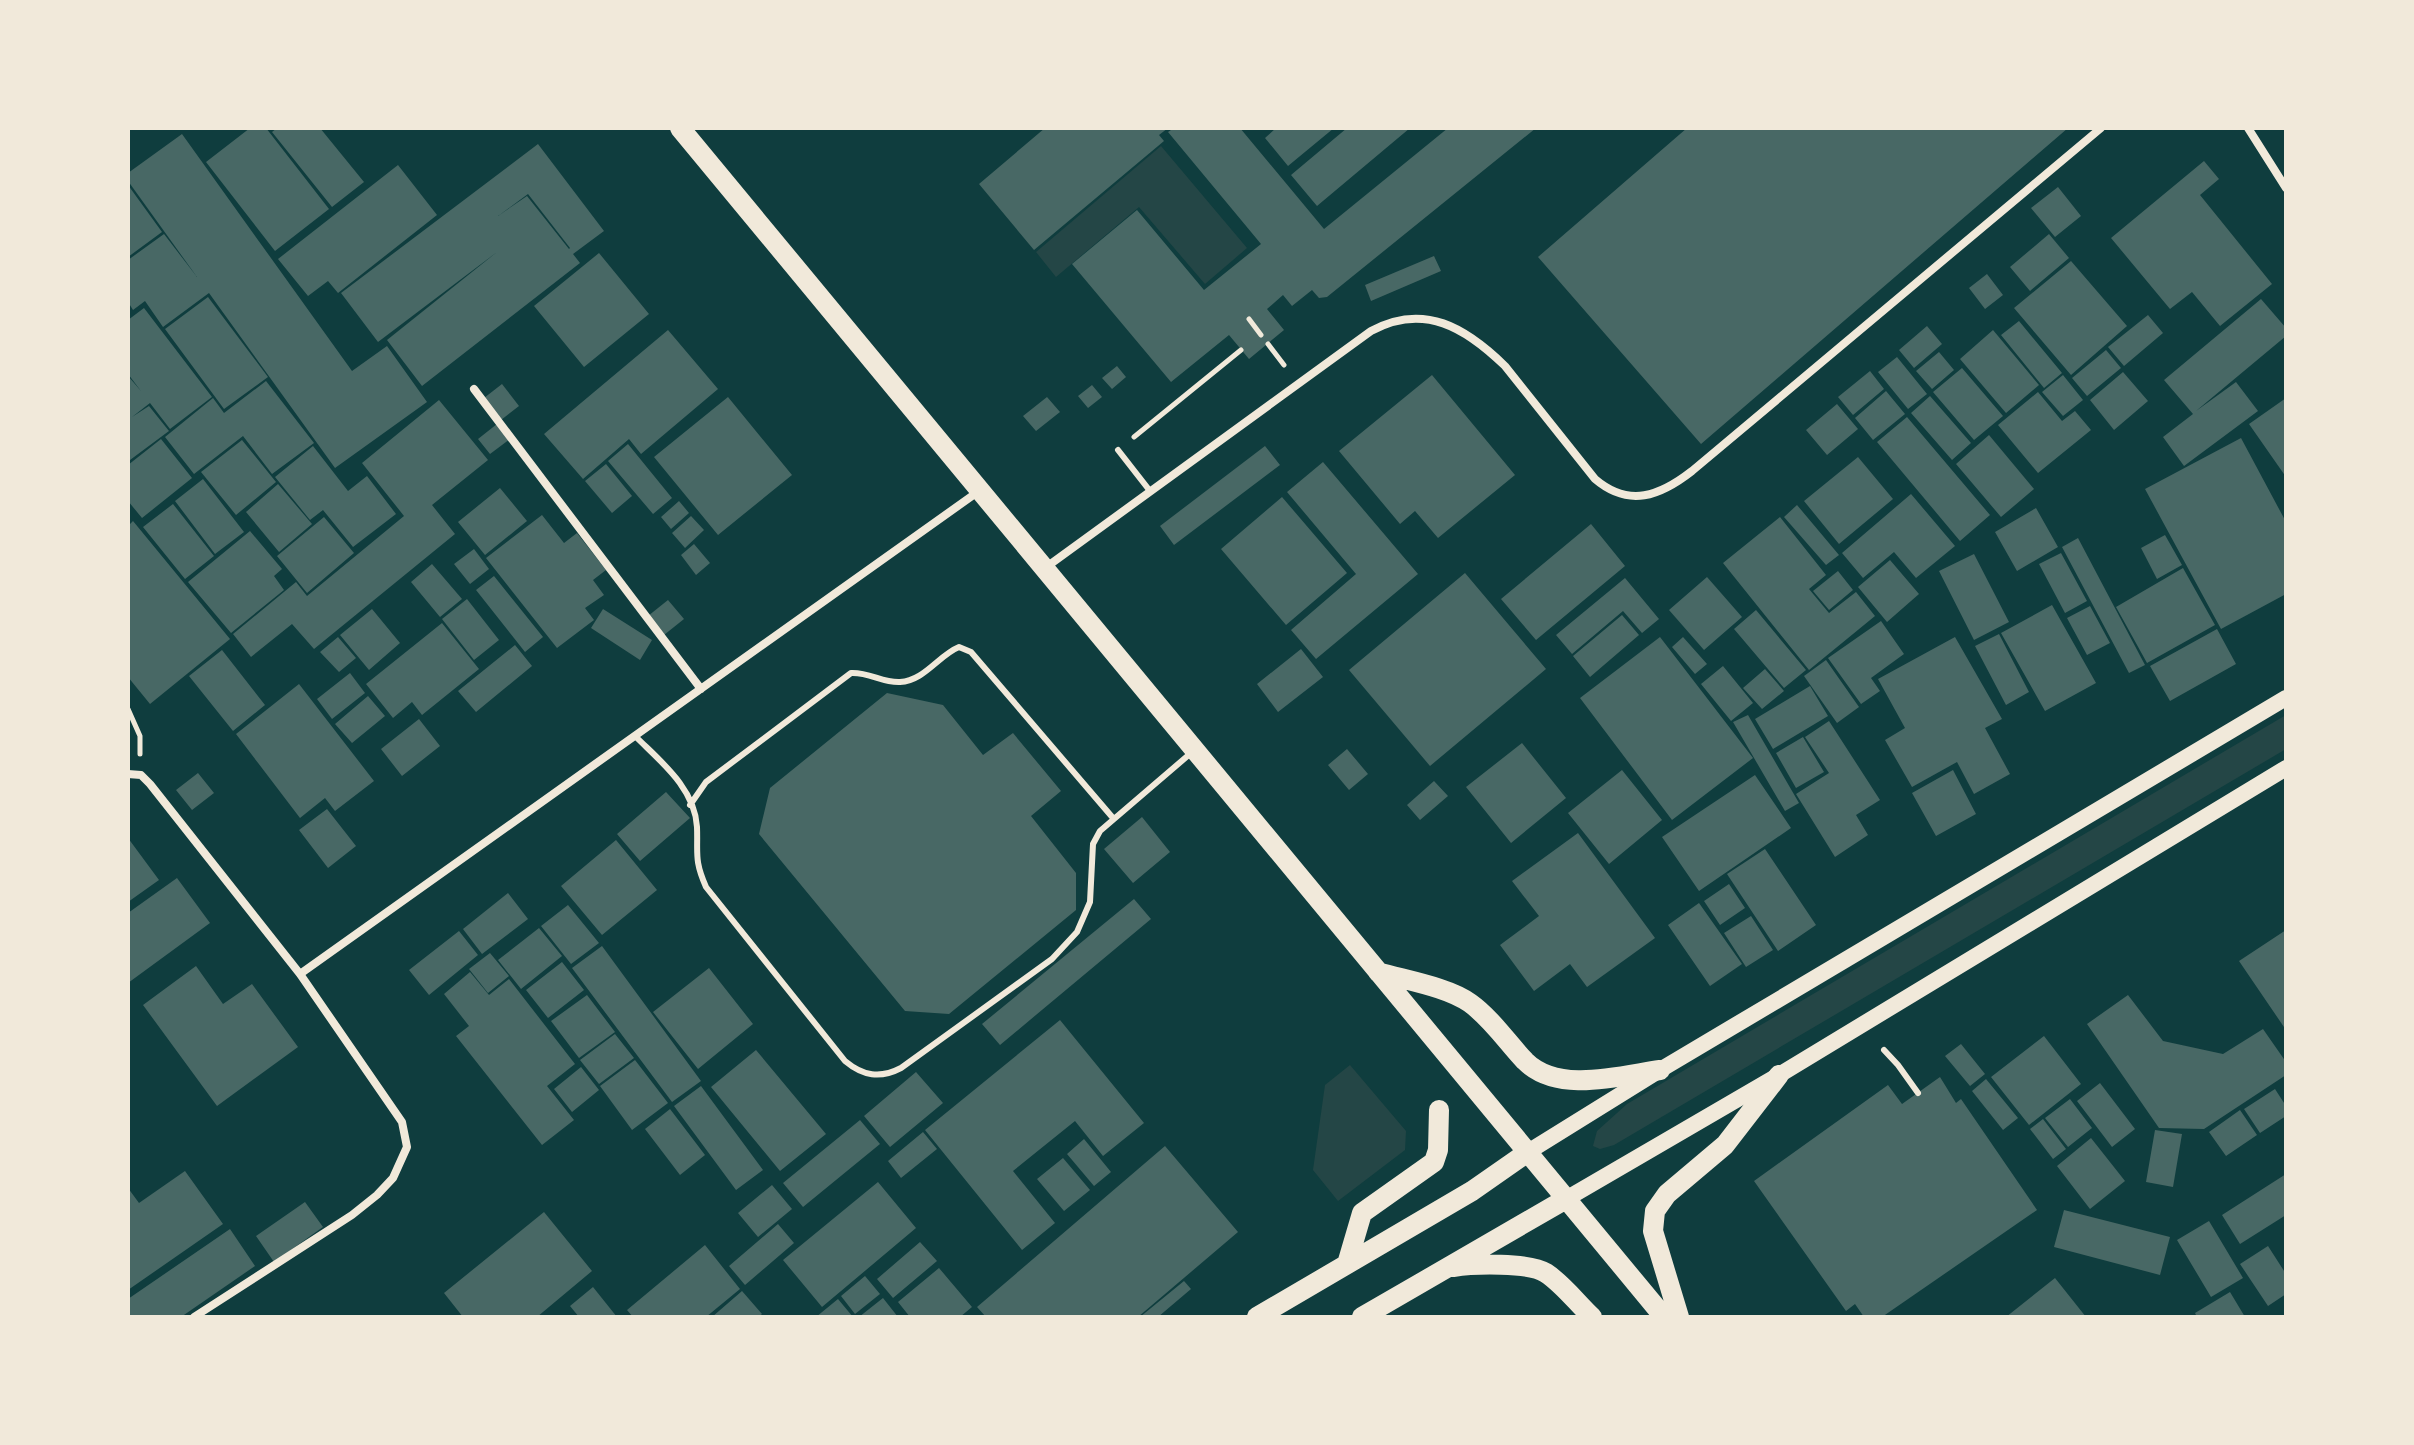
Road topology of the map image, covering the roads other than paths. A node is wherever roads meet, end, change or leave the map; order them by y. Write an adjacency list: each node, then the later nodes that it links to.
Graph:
1 (680, 128): 7 (main road)
2 (2101, 128): 8 (street)
3 (2248, 128): 4 (street)
4 (2286, 188)
5 (474, 389): 10 (street)
6 (1118, 450): 8 (lane)
7 (980, 490): 9 (main road); 10 (street)
8 (1150, 491): 9 (street)
9 (1045, 569): 13 (main road)
10 (701, 689): 12 (street)
11 (2286, 698): 21 (main road)
12 (635, 736): 16 (lane); 19 (street)
13 (1195, 750): 17 (lane); 18 (main road)
14 (2286, 768): 22 (main road)
15 (128, 774): 19 (street)
16 (690, 805): 17 (lane); 17 (lane)
17 (1113, 818)
18 (1378, 972): 21 (main road); 25 (main road)
19 (300, 974): 29 (street)
20 (1884, 1050): 23 (lane)
21 (1660, 1070): 25 (main road)
22 (1779, 1075): 26 (main road); 34 (main road)
23 (1918, 1093)
24 (1439, 1110): 27 (main road)
25 (1528, 1152): 26 (main road); 27 (main road)
26 (1566, 1199): 28 (main road); 33 (main road)
27 (1347, 1264): 30 (main road)
28 (1445, 1268): 31 (main road); 32 (main road)
29 (194, 1317)
30 (1257, 1317)
31 (1362, 1317)
32 (1592, 1317)
33 (1664, 1317)
34 (1679, 1317)

